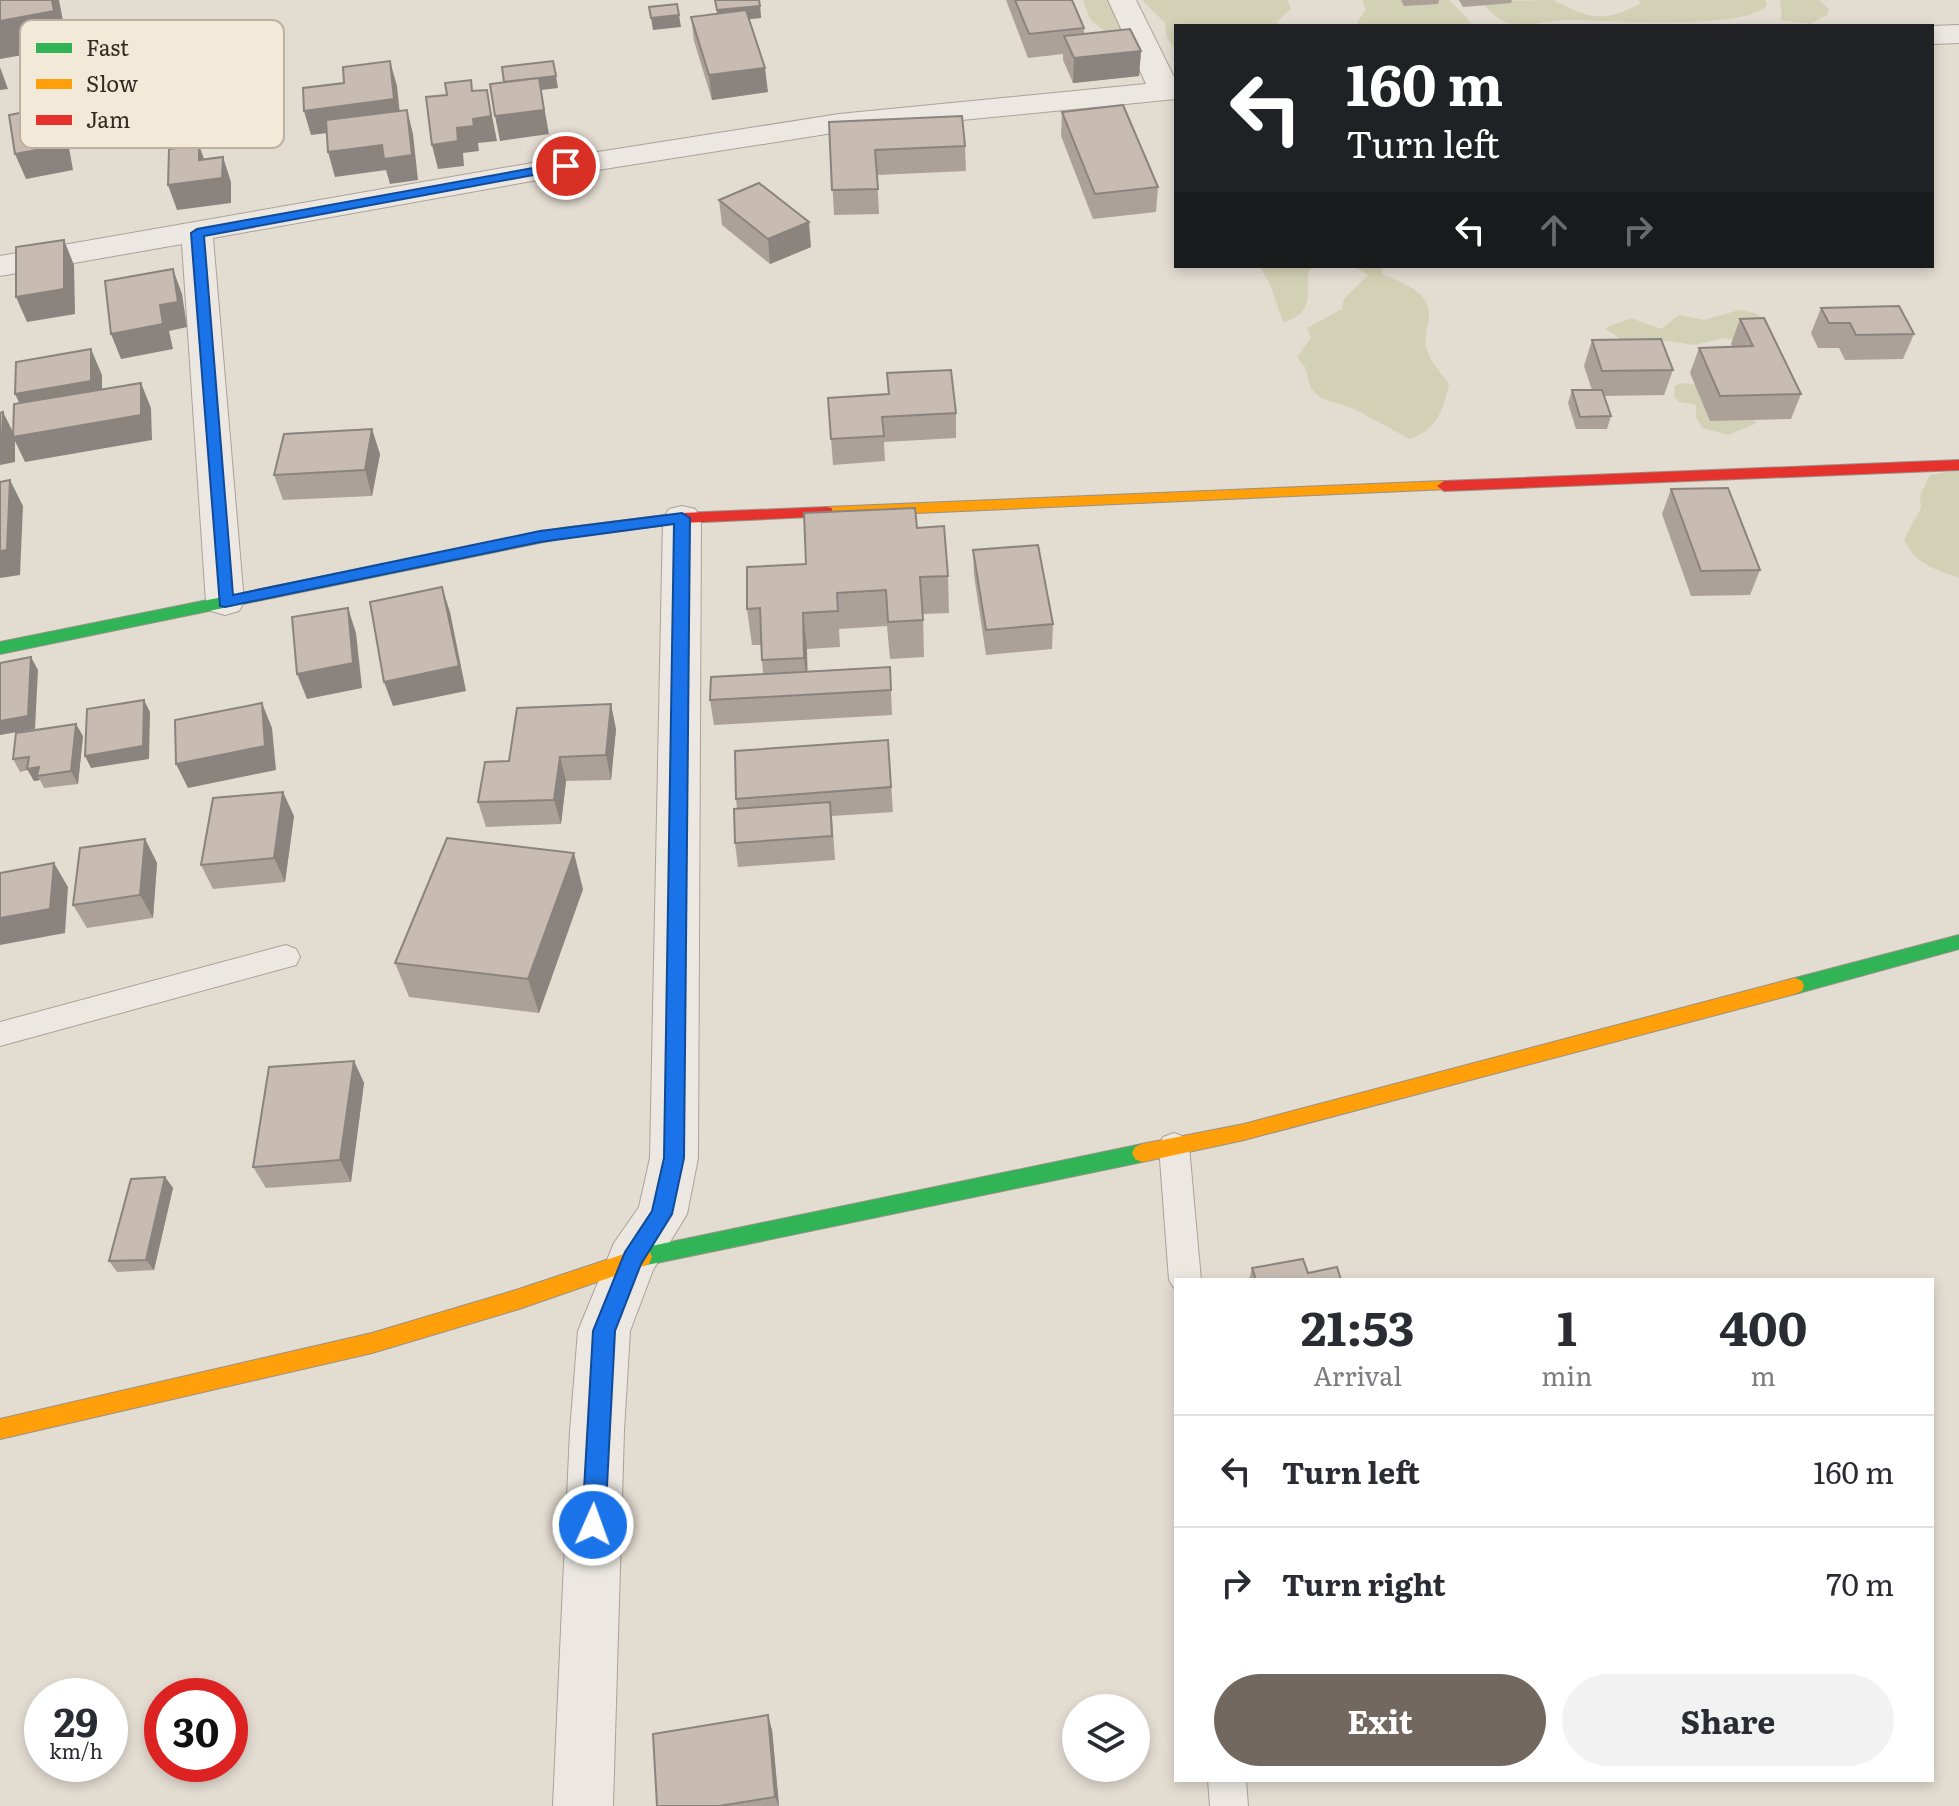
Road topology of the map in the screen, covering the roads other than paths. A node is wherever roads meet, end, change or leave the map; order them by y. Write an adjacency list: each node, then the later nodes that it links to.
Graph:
1 (1122, 0): 4 (street)
2 (1959, 34): 3 (street)
3 (1934, 35)
4 (1170, 90): 5 (street)
5 (197, 233): 6 (street); 9 (street)
6 (0, 266)
7 (1959, 465): 8 (street)
8 (682, 518): 9 (street); 15 (street)
9 (225, 602): 10 (street)
10 (0, 648)
11 (1959, 942): 14 (street)
12 (286, 957): 13 (lane)
13 (0, 1034)
14 (1174, 1146): 15 (street); 16 (lane)
15 (632, 1259): 17 (street); 19 (street)
16 (1185, 1278)
17 (0, 1429)
18 (1227, 1782): 20 (lane)
19 (583, 1806)
20 (1229, 1806)

